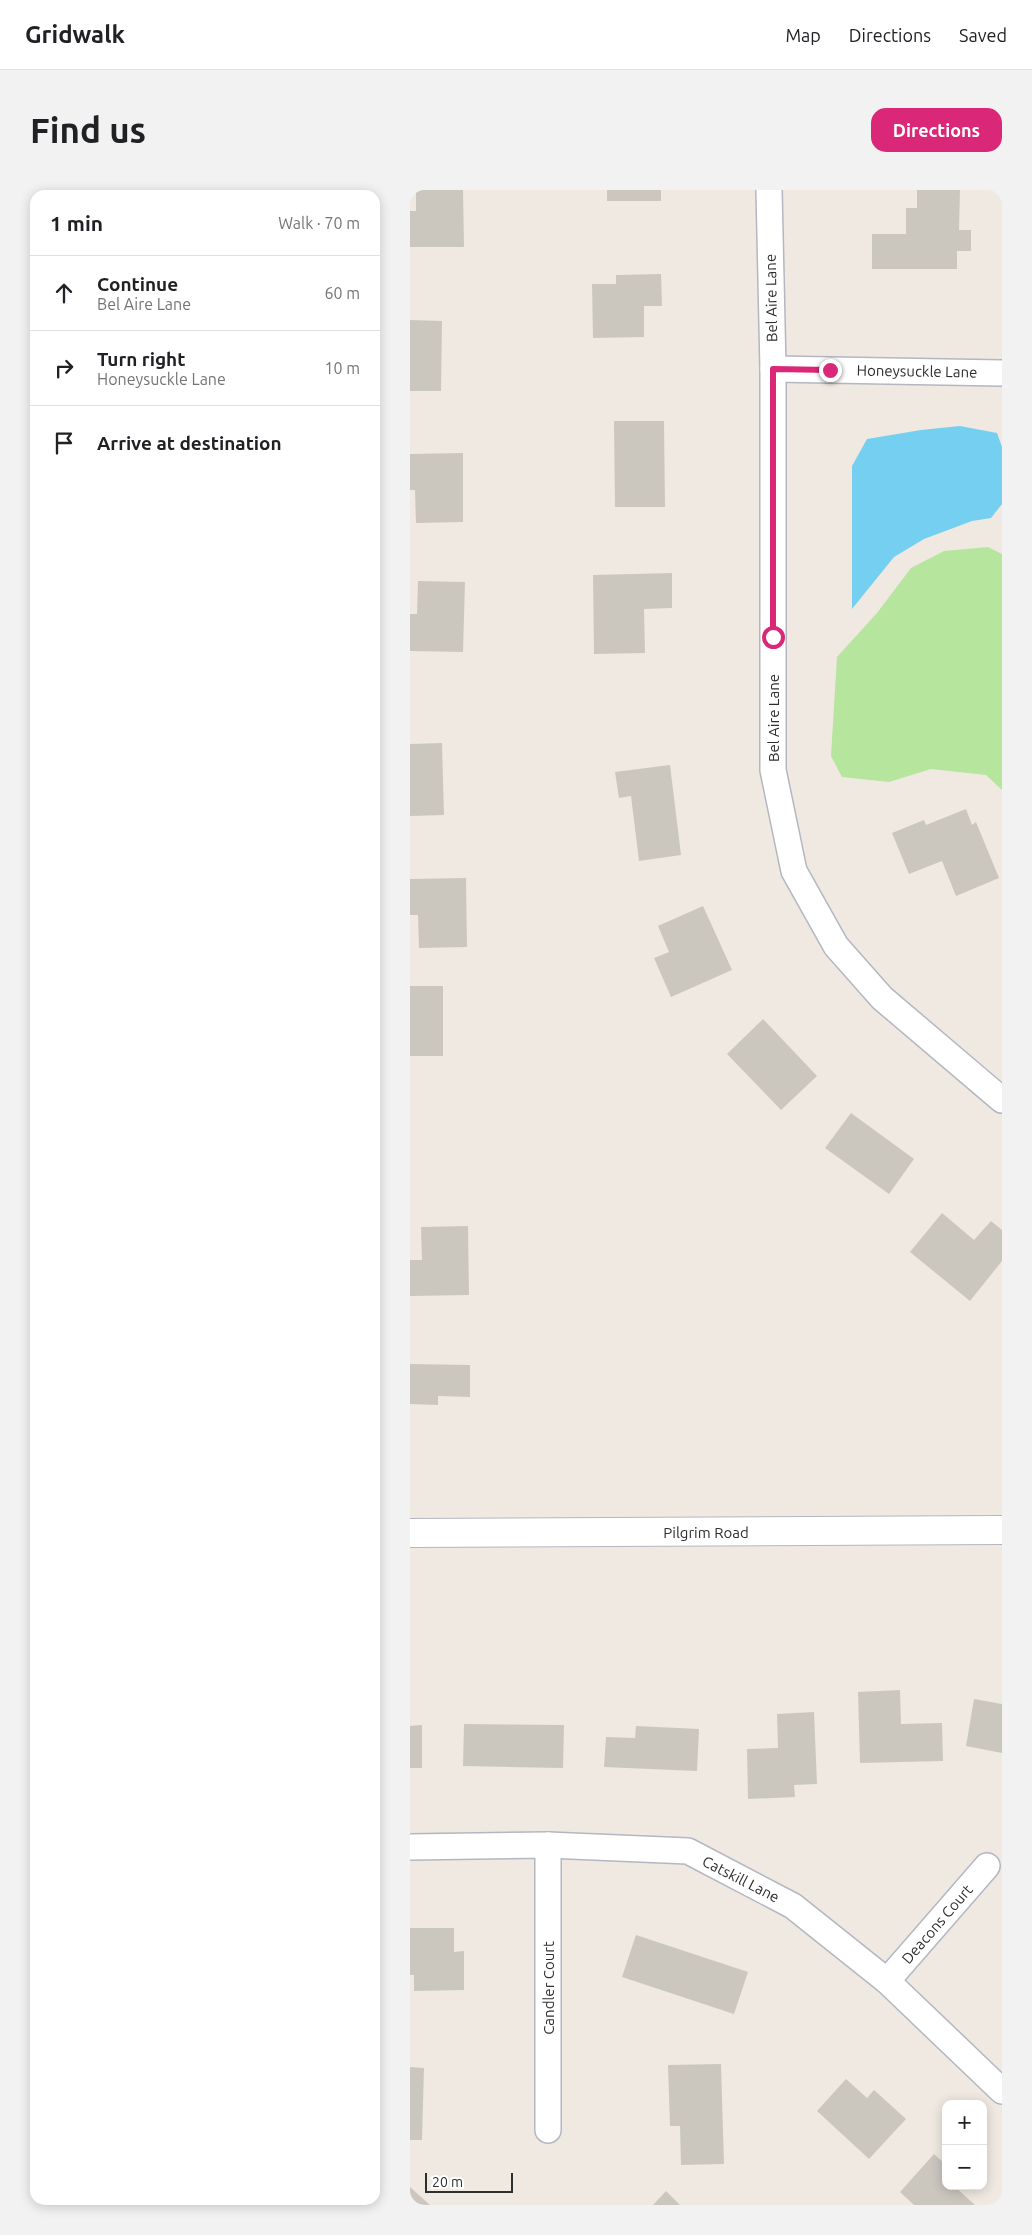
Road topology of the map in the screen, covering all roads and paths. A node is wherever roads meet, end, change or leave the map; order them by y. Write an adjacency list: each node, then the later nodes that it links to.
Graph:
1 (769, 190): 2 (street, Bel Aire Lane)
2 (773, 369): 3 (street, Honeysuckle Lane); 4 (street, Bel Aire Lane)
3 (1002, 372)
4 (1002, 1100)
5 (1002, 1530): 6 (street, Pilgrim Road)
6 (410, 1533)
7 (548, 1845): 8 (street, Catskill Lane); 10 (street, Catskill Lane); 12 (street, Candler Court)
8 (410, 1847)
9 (987, 1866): 10 (street, Deacons Court)
10 (887, 1981): 11 (street, Catskill Lane)
11 (1002, 2091)
12 (548, 2130)

